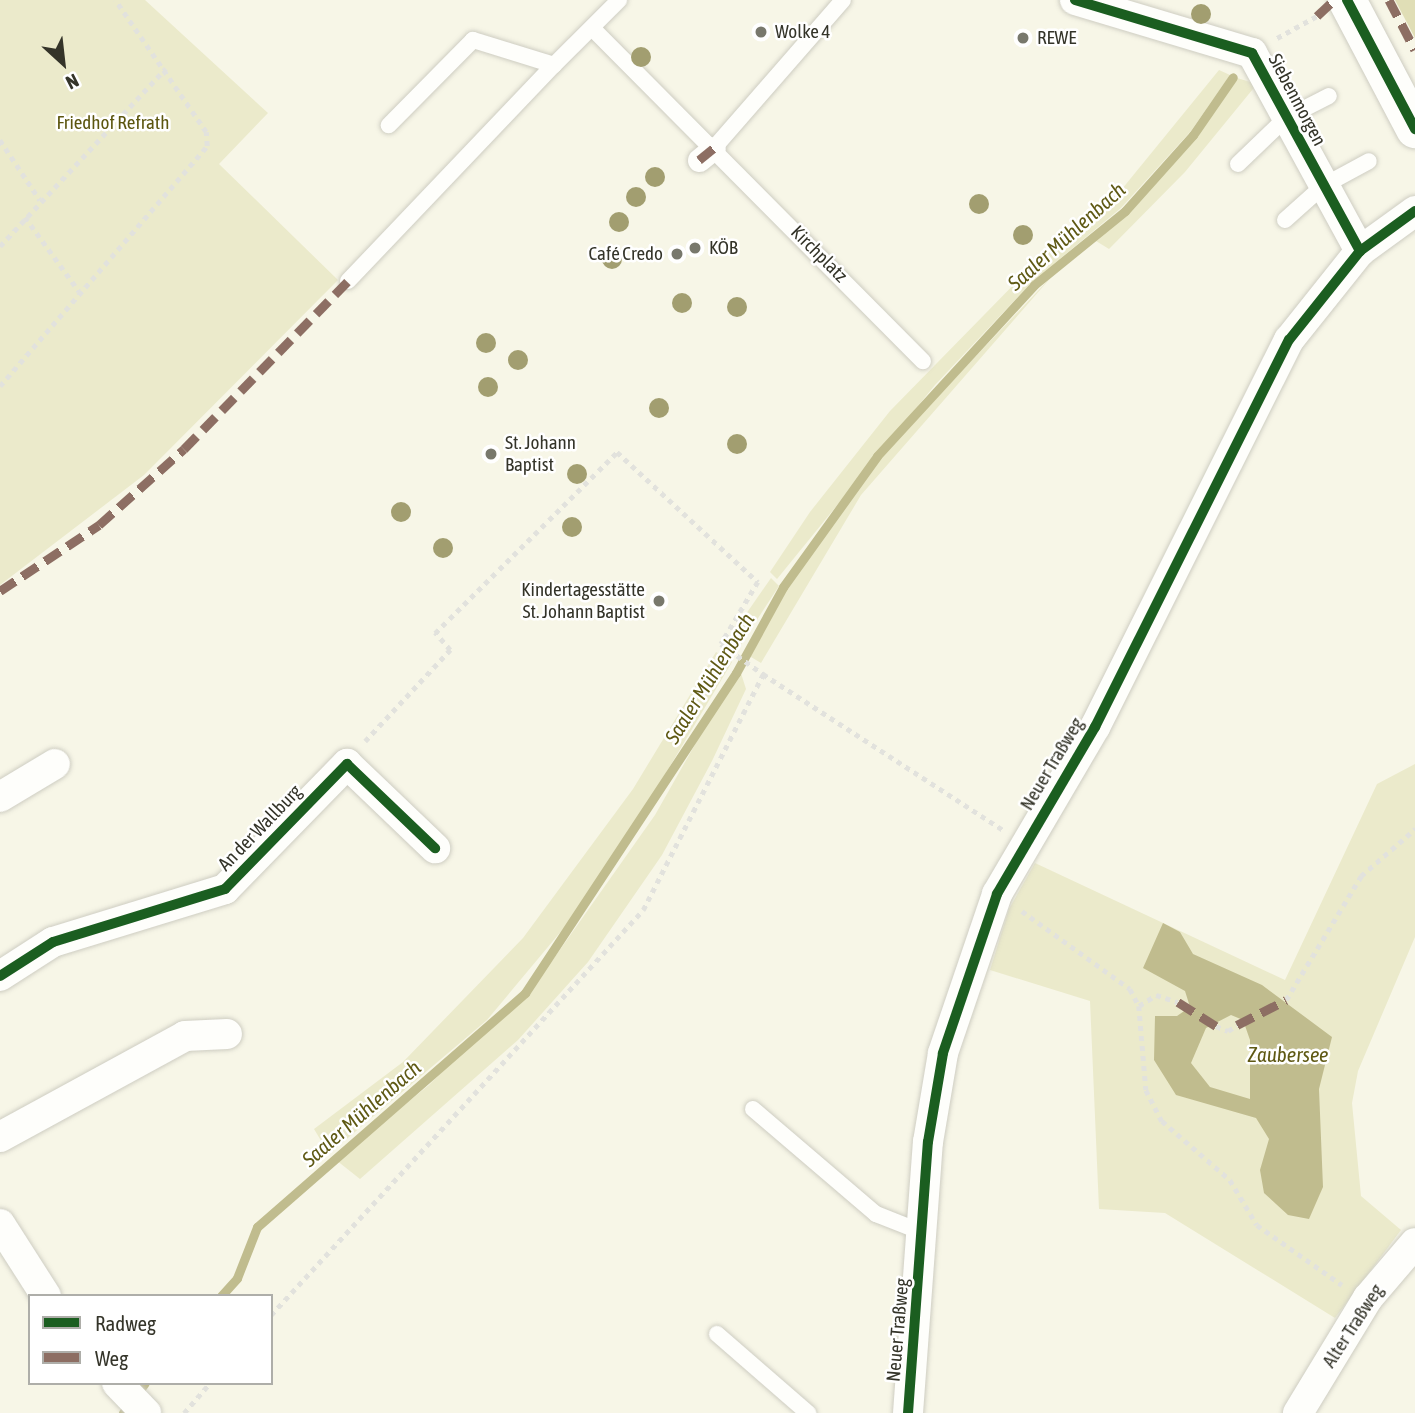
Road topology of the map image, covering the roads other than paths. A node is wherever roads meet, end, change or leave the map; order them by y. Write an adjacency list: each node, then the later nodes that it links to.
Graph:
1 (619, 0): 6 (lane)
2 (843, 0): 11 (lane)
3 (1075, 0): 8 (street, Siebenmorgen)
4 (1332, 8): 10 (main road)
5 (596, 32): 11 (lane, Kirchplatz)
6 (554, 65): 9 (lane); 18 (lane)
7 (1329, 96): 8 (lane)
8 (1286, 118): 13 (lane); 14 (street, Siebenmorgen)
9 (389, 125)
10 (1415, 129)
11 (707, 154): 19 (lane, Kirchplatz)
12 (1369, 161): 14 (lane)
13 (1238, 164)
14 (1323, 186): 16 (lane); 17 (street, Siebenmorgen)
15 (1415, 211): 17 (street, Neuer Traßweg)
16 (1285, 220)
17 (1360, 251): 28 (street, Neuer Traßweg)
18 (348, 281)
19 (923, 361)
20 (55, 764): 21 (street)
21 (0, 797)
22 (435, 848): 23 (street, An der Wallburg)
23 (0, 976)
24 (227, 1034): 26 (street)
25 (753, 1109): 28 (lane)
26 (0, 1137)
27 (0, 1224): 30 (street)
28 (924, 1233): 35 (street, Neuer Traßweg)
29 (1415, 1243): 36 (street, Alter Traßweg)
30 (45, 1294)
31 (717, 1334): 34 (lane)
32 (119, 1385): 33 (street)
33 (146, 1413)
34 (808, 1413)
35 (908, 1413)
36 (1298, 1413)

